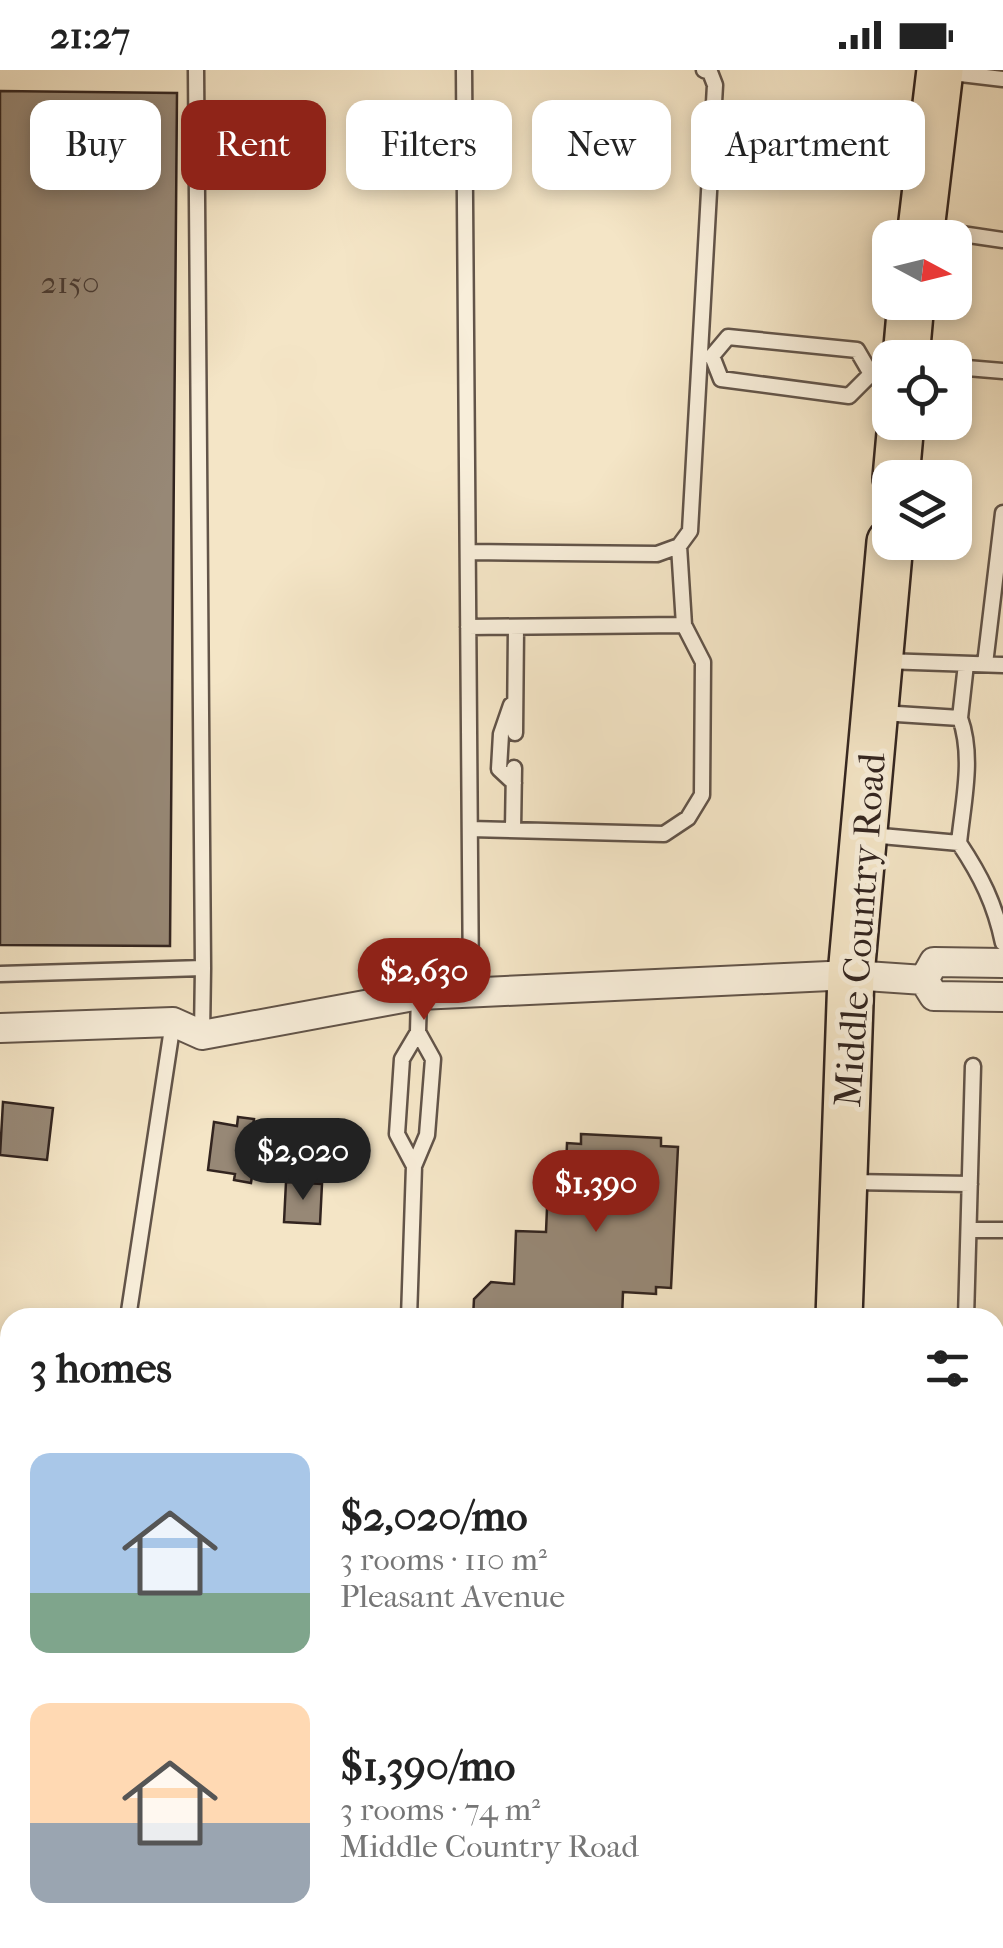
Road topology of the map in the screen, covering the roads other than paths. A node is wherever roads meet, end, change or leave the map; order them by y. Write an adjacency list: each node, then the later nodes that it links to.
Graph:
1 (196, 70): 35 (lane)
2 (464, 70): 16 (lane)
3 (704, 70): 9 (lane)
4 (940, 70): 5 (lane); 6 (main road)
5 (1003, 80)
6 (923, 220)
7 (972, 237): 8 (lane)
8 (1003, 240)
9 (706, 356): 10 (lane); 13 (lane); 15 (lane)
10 (872, 358)
11 (972, 369): 12 (lane)
12 (1003, 371)
13 (872, 379)
14 (1003, 513): 23 (lane)
15 (679, 546): 16 (lane); 18 (lane)
16 (468, 552): 19 (lane)
17 (888, 560): 21 (main road, Middle Country Road)
18 (684, 625): 20 (lane); 29 (lane)
19 (468, 627): 20 (lane); 30 (lane)
20 (516, 628): 25 (lane)
21 (880, 661): 22 (lane); 26 (main road, Middle Country Road)
22 (966, 664): 23 (lane); 27 (lane)
23 (985, 664): 24 (lane)
24 (1003, 665)
25 (516, 690): 28 (lane); 29 (lane)
26 (875, 712): 27 (lane); 31 (main road, Middle Country Road)
27 (960, 718): 32 (lane)
28 (515, 733)
29 (513, 828): 30 (lane)
30 (470, 829): 39 (lane)
31 (864, 834): 32 (lane); 37 (main road, Middle Country Road)
32 (959, 843): 33 (lane)
33 (1003, 943)
34 (1003, 963): 38 (street)
35 (203, 968): 36 (lane); 45 (lane)
36 (0, 974)
37 (851, 976): 38 (street); 39 (street); 48 (main road, Middle Country Road)
38 (924, 980): 41 (street)
39 (471, 992): 40 (street)
40 (419, 995): 44 (lane); 45 (street)
41 (1003, 998)
42 (173, 1022): 43 (street); 45 (street); 52 (lane)
43 (0, 1028)
44 (418, 1032): 47 (lane); 47 (lane)
45 (202, 1035)
46 (973, 1066): 49 (lane)
47 (414, 1166): 53 (lane)
48 (845, 1182): 49 (lane); 54 (main road, Middle Country Road)
49 (970, 1184): 50 (lane)
50 (969, 1230): 51 (lane); 55 (lane)
51 (1003, 1230)
52 (130, 1308)
53 (409, 1308)
54 (839, 1308)
55 (966, 1308)

